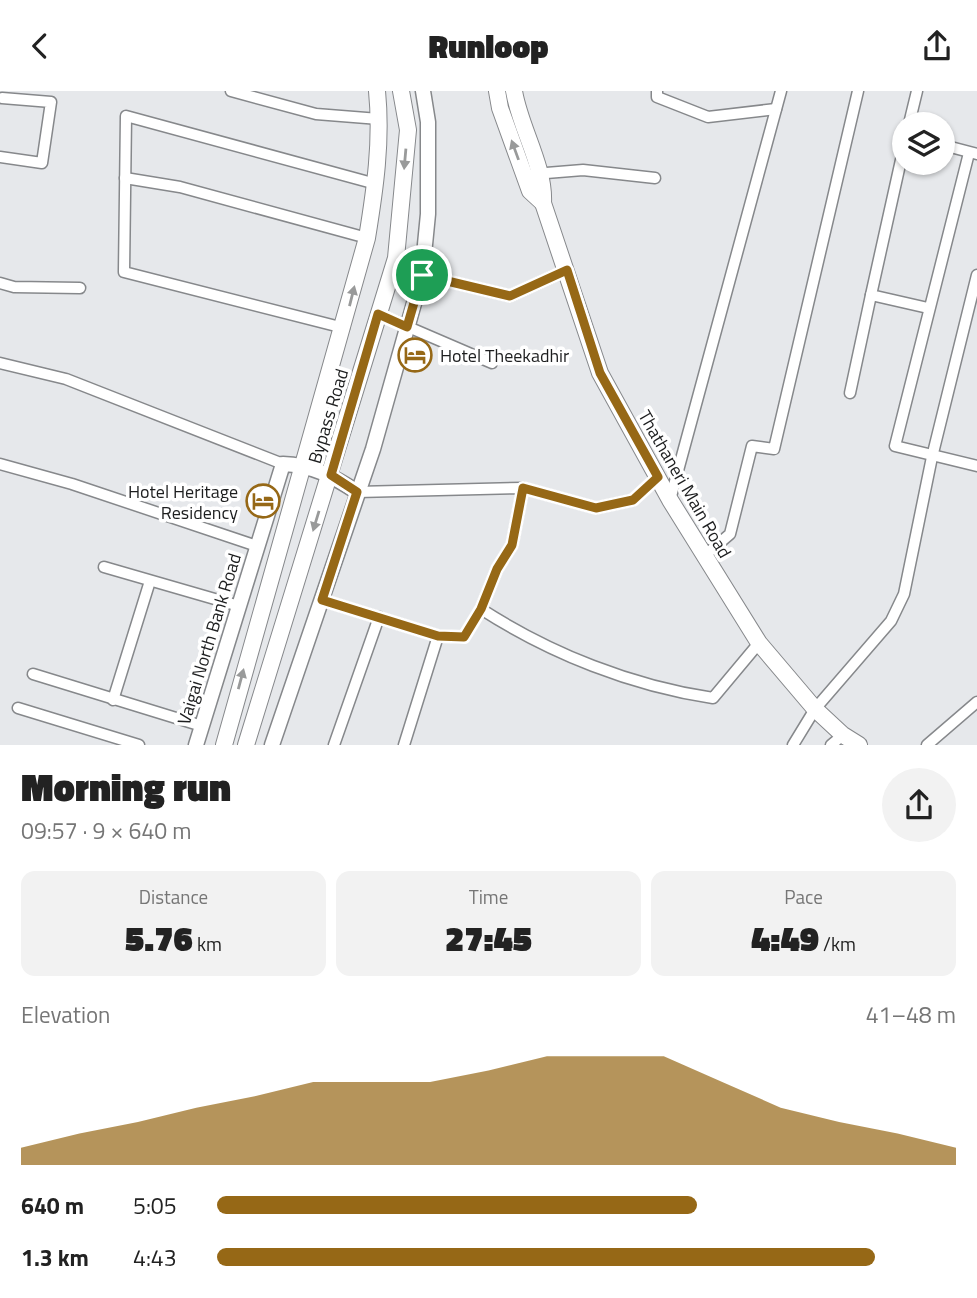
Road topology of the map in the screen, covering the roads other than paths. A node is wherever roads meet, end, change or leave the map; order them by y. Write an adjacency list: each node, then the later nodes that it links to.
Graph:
1 (231, 91): 14 (street)
2 (377, 91): 14 (main road, Bypass Road)
3 (401, 91): 31 (main road, Bypass Road, one-way to 31)
4 (423, 91): 25 (main road)
5 (497, 91): 18 (main road, Thathaneri Main Road, one-way to 5)
6 (514, 91): 18 (main road, Thathaneri Main Road)
7 (657, 91): 12 (street)
8 (781, 91): 12 (street)
9 (859, 91): 48 (street)
10 (917, 91): 13 (street)
11 (3, 95): 17 (street)
12 (776, 109): 46 (street)
13 (912, 112)
14 (379, 119): 22 (main road, Bypass Road)
15 (955, 148): 16 (street)
16 (973, 153): 30 (street)
17 (0, 157)
18 (531, 174): 21 (street); 24 (main road, Thathaneri Main Road)
19 (898, 175): 29 (street)
20 (125, 178): 22 (street); 23 (street); 33 (street)
21 (655, 178)
22 (376, 184): 23 (main road, Bypass Road)
23 (367, 238): 33 (main road, Bypass Road, one-way to 23)
24 (567, 270): 25 (street); 43 (main road, Thathaneri Main Road)
25 (422, 275): 32 (main road)
26 (977, 275): 37 (street)
27 (0, 283): 28 (street)
28 (80, 288)
29 (871, 295): 30 (street); 36 (street)
30 (928, 308): 37 (street)
31 (378, 314): 32 (street); 42 (main road, Bypass Road)
32 (407, 327): 35 (street); 45 (main road)
33 (344, 328): 40 (main road, Bypass Road)
34 (0, 363): 39 (street)
35 (492, 363)
36 (850, 393)
37 (932, 457): 41 (street); 61 (street)
38 (0, 464): 47 (street)
39 (283, 464): 40 (main road); 47 (main road, Vaigai North Bank Road)
40 (302, 465): 42 (main road); 68 (main road, Bypass Road, one-way to 40)
41 (977, 466)
42 (331, 475): 45 (main road); 69 (main road, Bypass Road, one-way to 69)
43 (658, 477): 44 (street); 46 (main road, Thathaneri Main Road)
44 (523, 488): 45 (street); 53 (street)
45 (357, 492): 51 (main road)
46 (670, 501): 48 (main road, Thathaneri Main Road)
47 (257, 546): 52 (main road, Vaigai North Bank Road)
48 (703, 557): 56 (main road, Thathaneri Main Road)
49 (104, 567): 50 (street)
50 (150, 581): 52 (street); 58 (street)
51 (322, 600): 54 (street); 70 (main road)
52 (239, 606): 62 (main road, Vaigai North Bank Road)
53 (481, 609): 55 (street); 56 (street)
54 (379, 617): 55 (street); 71 (street)
55 (438, 636): 72 (street)
56 (759, 643): 61 (main road, Thathaneri Main Road)
57 (33, 674): 58 (street)
58 (113, 700): 62 (street)
59 (977, 702): 75 (street)
60 (18, 708): 63 (street)
61 (815, 709): 64 (main road, Thathaneri Main Road); 73 (street)
62 (202, 726): 67 (main road, Vaigai North Bank Road)
63 (100, 733): 65 (street); 66 (street)
64 (837, 740): 74 (main road, Thathaneri Main Road)
65 (92, 745)
66 (139, 745)
67 (196, 745)
68 (223, 745)
69 (246, 745)
70 (272, 745)
71 (334, 745)
72 (404, 745)
73 (793, 745)
74 (859, 745)
75 (927, 745)

